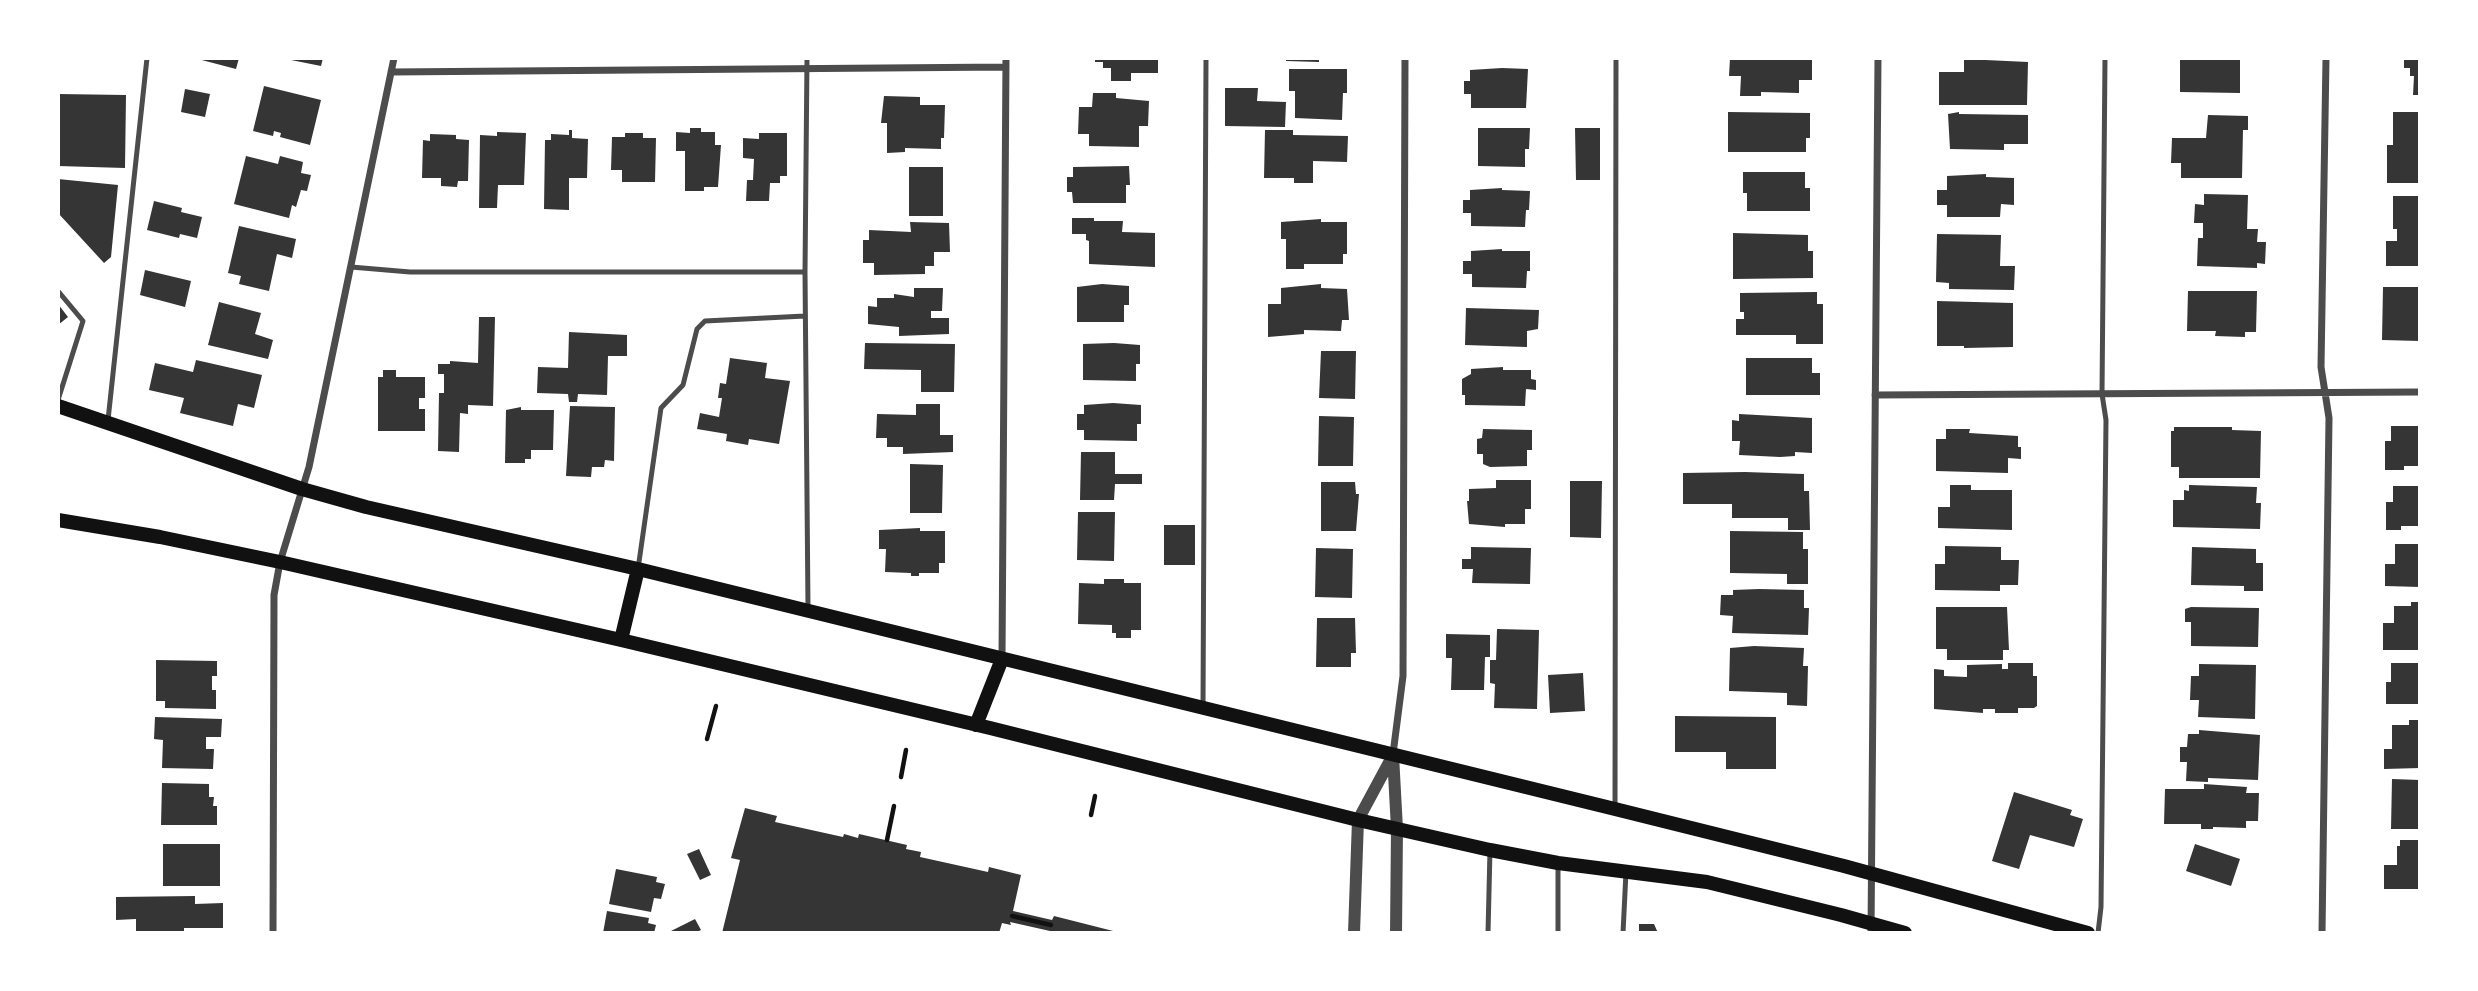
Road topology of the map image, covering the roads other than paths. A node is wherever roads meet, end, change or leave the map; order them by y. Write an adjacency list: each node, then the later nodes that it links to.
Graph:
1 (147, 58): 24 (lane)
2 (394, 58): 13 (street)
3 (807, 58): 11 (lane)
4 (1006, 58): 12 (street)
5 (1206, 58): 32 (lane)
6 (1405, 58): 34 (street)
7 (1616, 58): 35 (lane)
8 (1878, 58): 21 (street)
9 (2105, 58): 20 (lane)
10 (2326, 58): 18 (street)
11 (807, 67): 12 (street); 13 (street); 15 (lane)
12 (1006, 67): 31 (street)
13 (391, 72): 14 (street)
14 (351, 267): 15 (lane); 25 (street)
15 (805, 272): 17 (lane)
16 (58, 291): 22 (lane)
17 (805, 316): 28 (lane); 29 (lane)
18 (2325, 392): 19 (street); 20 (street); 52 (street)
19 (2420, 392)
20 (2102, 394): 21 (street); 51 (lane)
21 (1875, 395): 41 (street)
22 (58, 400)
23 (58, 406): 24 (main road)
24 (108, 423): 25 (main road)
25 (302, 489): 27 (street); 28 (main road)
26 (58, 520): 27 (main road)
27 (280, 562): 30 (main road); 43 (street)
28 (638, 569): 29 (main road); 30 (main road)
29 (808, 611): 31 (main road)
30 (621, 639): 33 (main road)
31 (1002, 659): 32 (main road); 33 (main road)
32 (1203, 708): 34 (main road)
33 (976, 725): 36 (main road)
34 (1393, 755): 35 (main road); 36 (street); 37 (street)
35 (1615, 809): 41 (main road)
36 (1358, 820): 37 (main road); 44 (street)
37 (1397, 828): 38 (main road); 45 (street)
38 (1490, 850): 39 (main road); 46 (lane)
39 (1558, 863): 40 (main road); 47 (lane)
40 (1626, 872): 42 (main road); 48 (lane)
41 (1872, 874): 42 (street); 50 (main road)
42 (1871, 929): 49 (main road)
43 (273, 933)
44 (1354, 933)
45 (1396, 933)
46 (1489, 933)
47 (1558, 933)
48 (1623, 933)
49 (1905, 933)
50 (2088, 933)
51 (2098, 933)
52 (2322, 933)

